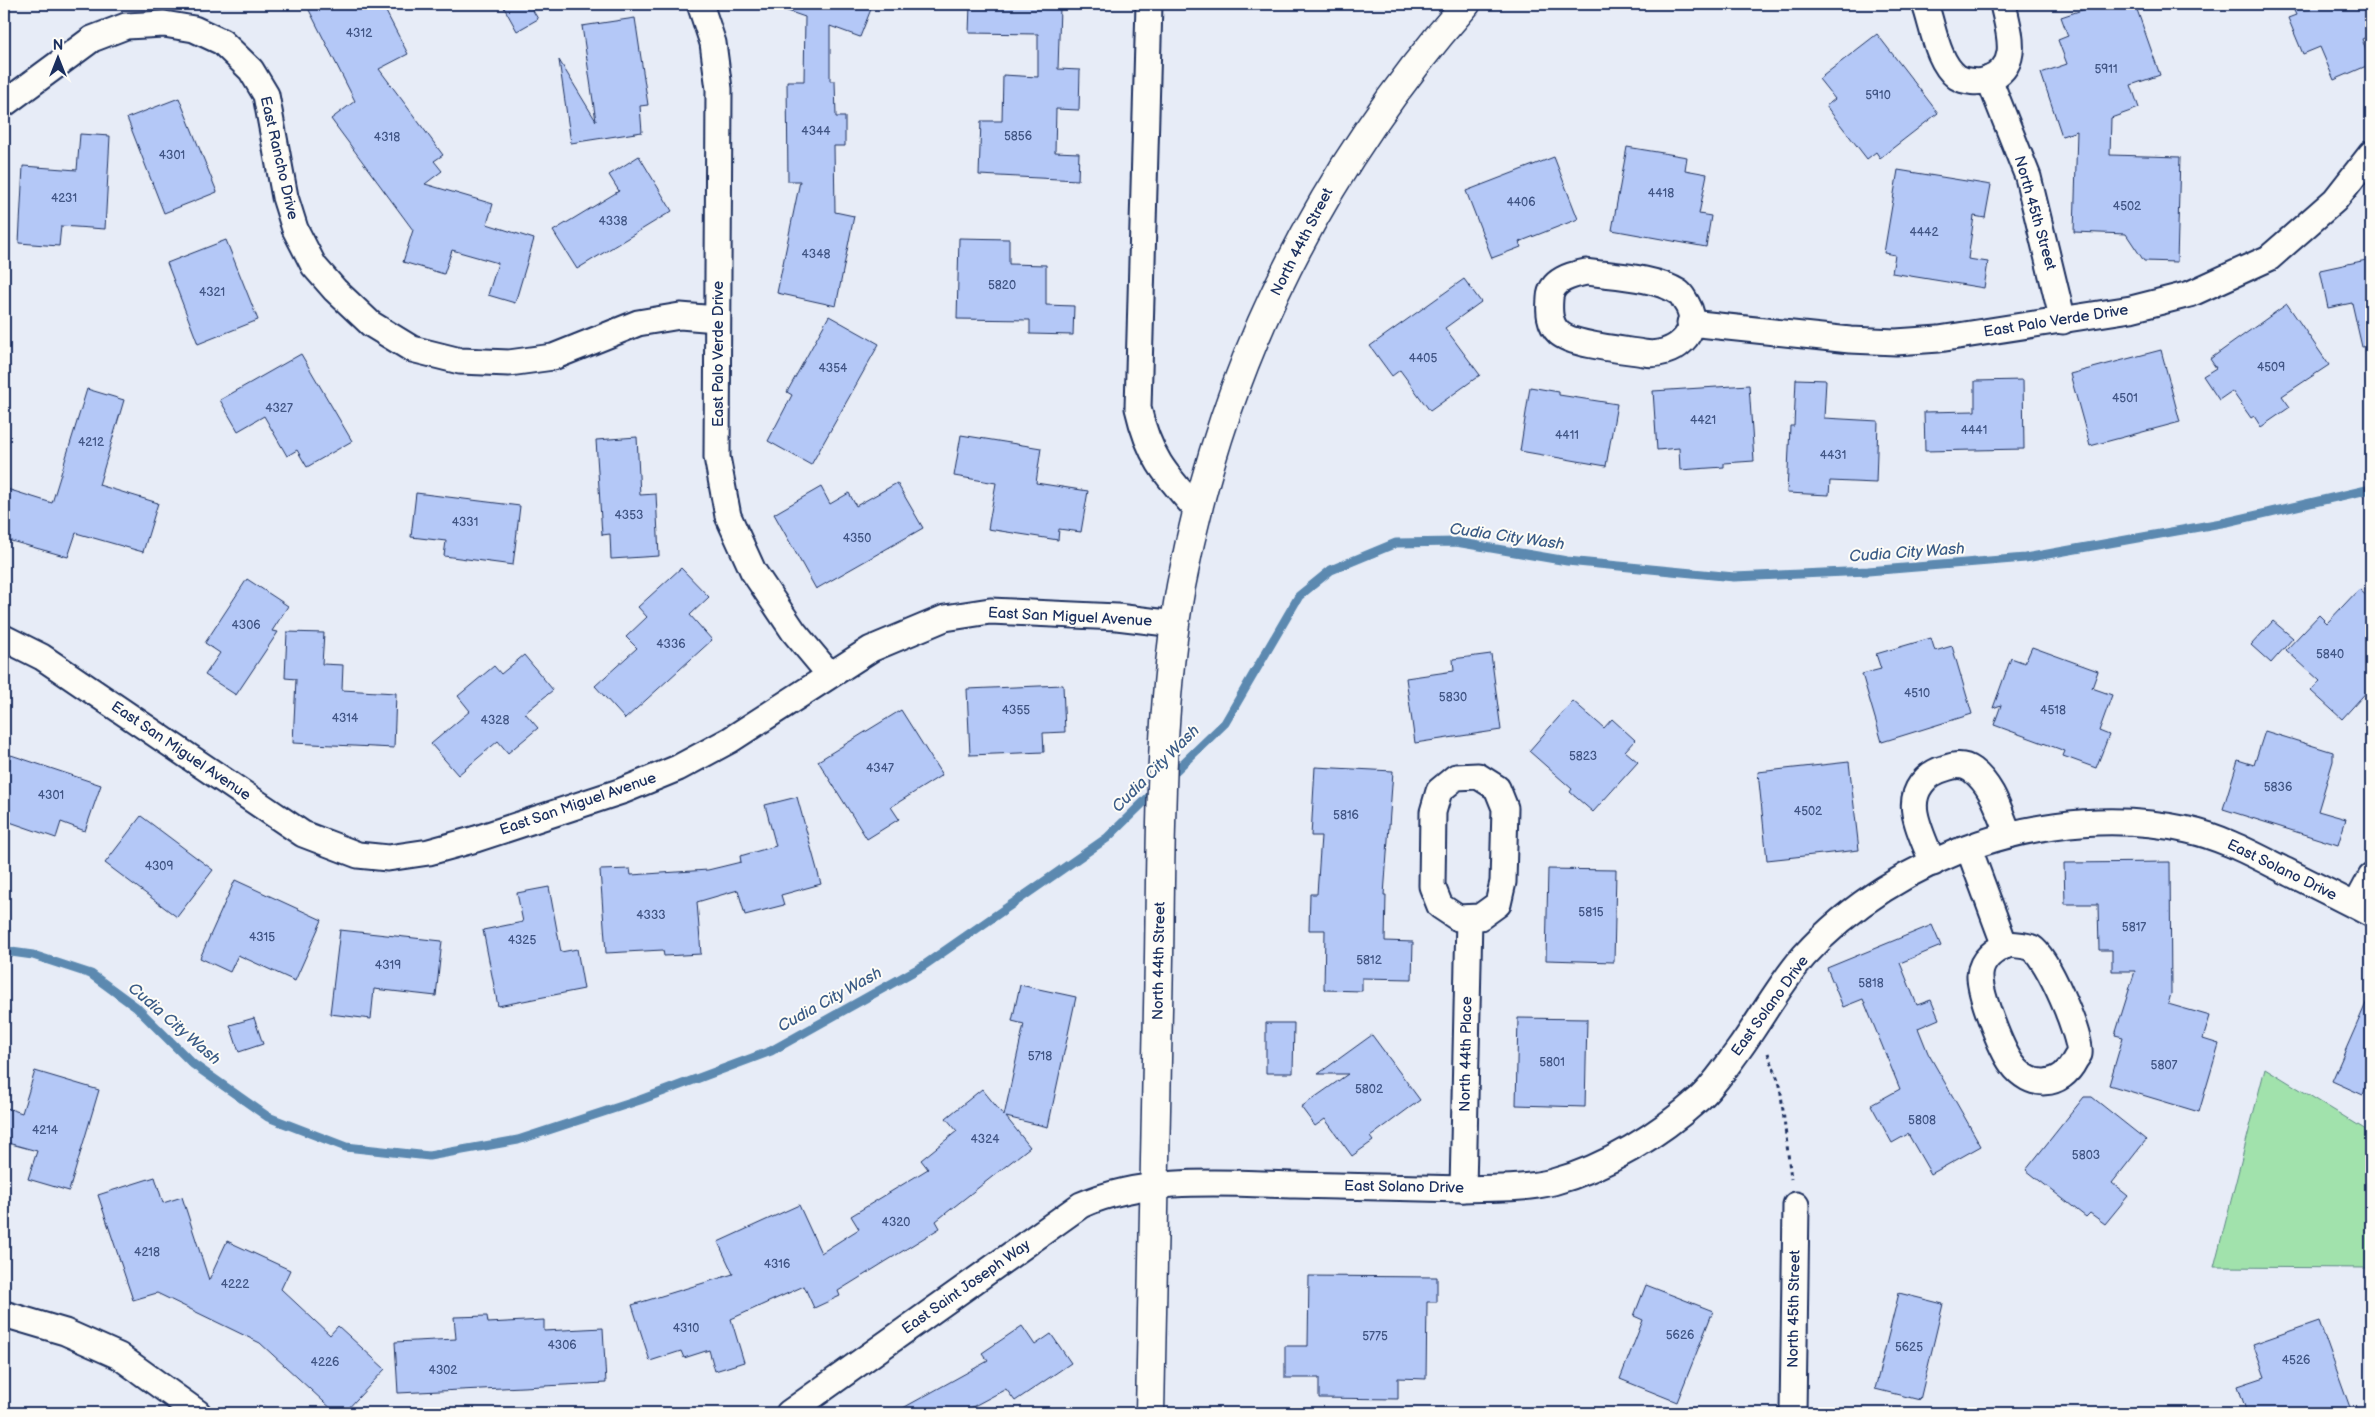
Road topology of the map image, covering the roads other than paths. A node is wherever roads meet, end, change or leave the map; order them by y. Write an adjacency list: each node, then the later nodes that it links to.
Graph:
1 (700, 4): 9 (street, East Palo Verde Drive)
2 (1148, 4): 12 (street)
3 (1466, 4): 12 (main road, North 44th Street)
4 (1926, 4): 6 (street)
5 (2003, 4): 6 (street)
6 (1989, 79): 10 (street, North 45th Street)
7 (4, 104): 9 (street, East Rancho Drive)
8 (2371, 155): 10 (street, East Palo Verde Drive)
9 (718, 318): 15 (street, East Palo Verde Drive)
10 (2063, 321): 11 (street, East Palo Verde Drive)
11 (1690, 323): 11 (street)
12 (1198, 511): 13 (main road, North 44th Street)
13 (1175, 624): 15 (street, East San Miguel Avenue); 23 (main road, North 44th Street)
14 (4, 638): 15 (street, East San Miguel Avenue)
15 (830, 675)
16 (2009, 835): 17 (street, East Solano Drive); 18 (street); 20 (street, East Solano Drive)
17 (1969, 849): 18 (street, East Solano Drive); 22 (street)
18 (1933, 864): 24 (street, East Solano Drive)
19 (2371, 877): 20 (street)
20 (2363, 910)
21 (1469, 918): 21 (street); 24 (street, North 44th Place)
22 (2005, 946): 22 (street)
23 (1155, 1186): 24 (street, East Solano Drive); 28 (street, East Saint Joseph Way); 29 (main road, North 44th Street)
24 (1463, 1189)
25 (1796, 1205): 30 (street, North 45th Street)
26 (4, 1314): 27 (street)
27 (198, 1413)
28 (789, 1413)
29 (1150, 1413)
30 (1792, 1413)

